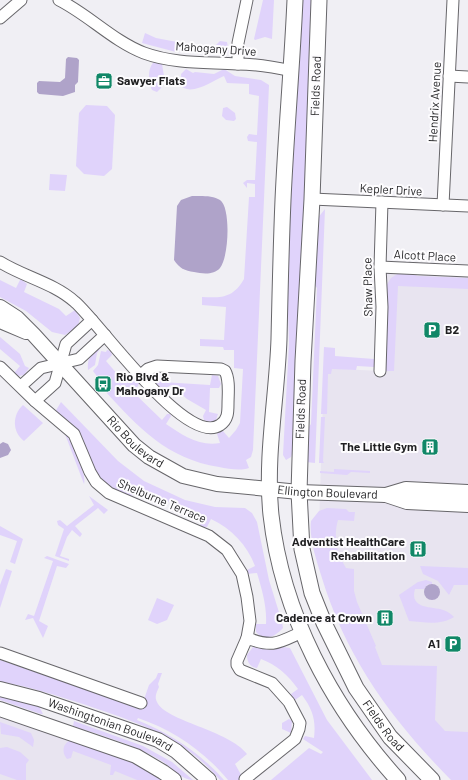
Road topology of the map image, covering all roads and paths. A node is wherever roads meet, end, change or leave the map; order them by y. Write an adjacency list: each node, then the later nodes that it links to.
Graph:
1 (21, 0): 8 (street)
2 (59, 0): 7 (street, Mahogany Drive)
3 (247, 0): 9 (street)
4 (295, 0): 10 (main road, Fields Road)
5 (319, 0): 13 (main road, Fields Road)
6 (453, 0): 11 (street, Hendrix Avenue)
7 (73, 3): 9 (street, Mahogany Drive)
8 (0, 18)
9 (238, 64): 10 (street, Mahogany Drive)
10 (292, 71): 31 (main road, Fields Road)
11 (449, 76): 12 (street); 15 (street, Hendrix Avenue)
12 (468, 76)
13 (312, 199): 14 (street, Kepler Drive); 32 (main road, Fields Road)
14 (382, 202): 15 (street, Kepler Drive); 18 (street, Shaw Place)
15 (443, 205): 16 (street, Kepler Drive)
16 (468, 206)
17 (0, 262): 21 (street)
18 (380, 267): 19 (street, Alcott Place); 27 (street, Shaw Place)
19 (468, 272)
20 (0, 307): 23 (street, Rio Boulevard)
21 (92, 320): 24 (street); 25 (street)
22 (0, 321): 23 (street, Rio Boulevard)
23 (34, 335): 25 (street, Rio Boulevard)
24 (105, 335): 25 (street); 28 (street)
25 (60, 364): 29 (street); 30 (street); 31 (street, Rio Boulevard)
26 (0, 368): 29 (street, Shelburne Terrace)
27 (380, 371)
28 (140, 376): 28 (street)
29 (21, 386): 30 (street, Shelburne Terrace)
30 (35, 401): 37 (street, Shelburne Terrace)
31 (271, 489): 32 (street, Ellington Boulevard); 36 (main road, Fields Road)
32 (299, 492): 34 (street, Ellington Boulevard); 46 (main road, Fields Road)
33 (468, 492): 34 (street, Ellington Boulevard)
34 (386, 495): 35 (street, Ellington Boulevard)
35 (468, 505)
36 (302, 632): 37 (street); 45 (main road, Fields Road)
37 (247, 638): 42 (street, Shelburne Terrace)
38 (0, 654): 40 (street)
39 (0, 689): 44 (street, Washingtonian Boulevard)
40 (141, 703)
41 (0, 709): 43 (street, Washingtonian Boulevard)
42 (245, 779)
43 (174, 780)
44 (209, 780)
45 (398, 780)
46 (432, 780)

